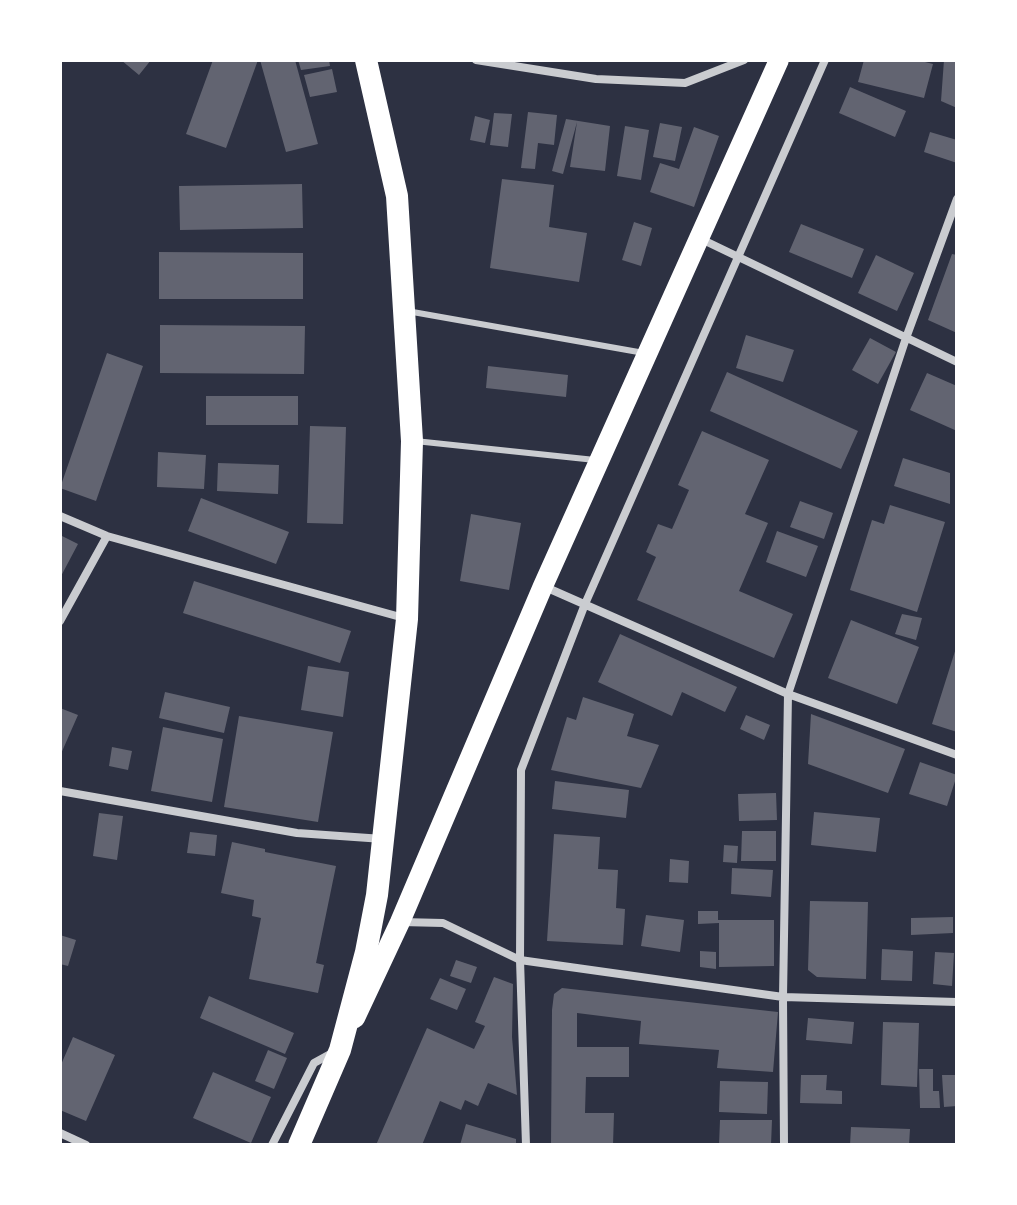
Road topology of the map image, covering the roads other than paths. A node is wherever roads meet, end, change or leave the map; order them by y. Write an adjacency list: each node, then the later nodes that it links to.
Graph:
1 (366, 60): 9 (highway)
2 (476, 60): 3 (street)
3 (744, 60)
4 (779, 60): 7 (main road)
5 (825, 60): 8 (street)
6 (957, 199): 10 (street)
7 (700, 239): 8 (street); 11 (main road)
8 (738, 257): 10 (street); 18 (street)
9 (404, 311): 11 (lane); 13 (highway)
10 (906, 338): 12 (street); 21 (street)
11 (648, 354): 14 (main road)
12 (957, 362)
13 (412, 441): 14 (lane); 19 (highway)
14 (599, 460): 17 (main road)
15 (60, 516): 16 (street)
16 (107, 536): 19 (street); 20 (street)
17 (543, 586): 18 (street); 25 (main road)
18 (585, 604): 21 (street); 26 (street)
19 (407, 619): 24 (highway)
20 (60, 621)
21 (788, 694): 22 (street); 27 (street)
22 (957, 755)
23 (60, 791): 24 (street)
24 (384, 839): 29 (highway)
25 (400, 922): 26 (street); 29 (main road)
26 (520, 960): 27 (street); 34 (street)
27 (783, 997): 28 (street); 35 (street)
28 (957, 1002)
29 (340, 1050): 32 (street); 33 (highway)
30 (60, 1133): 31 (street)
31 (86, 1145)
32 (272, 1145)
33 (299, 1145)
34 (526, 1145)
35 (784, 1145)

